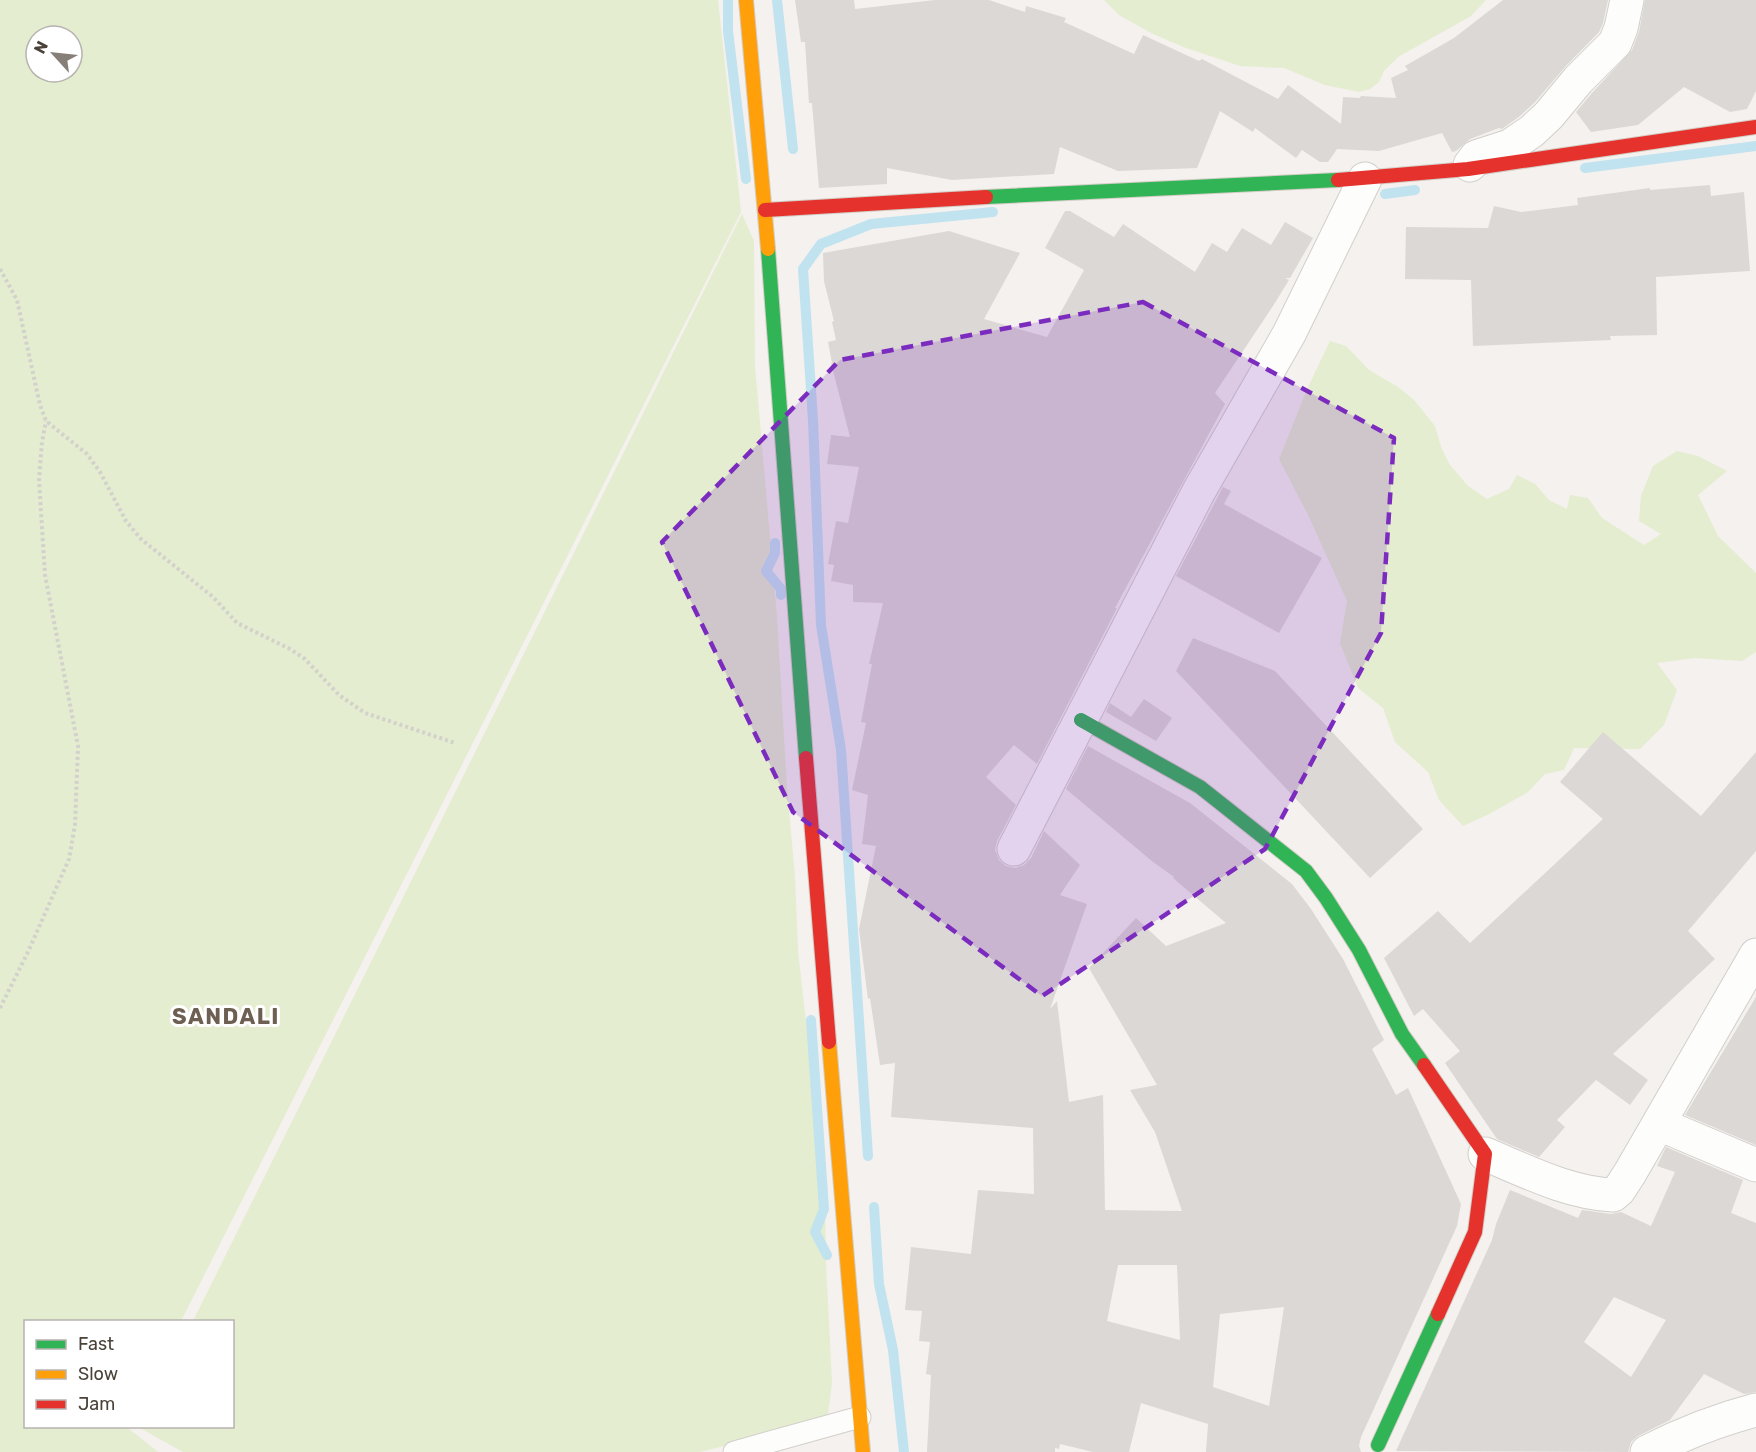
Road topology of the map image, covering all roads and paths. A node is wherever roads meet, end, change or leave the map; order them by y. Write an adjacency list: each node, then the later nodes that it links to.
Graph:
1 (746, 0): 6 (street)
2 (1628, 0): 4 (street)
3 (1756, 127): 4 (street)
4 (1468, 169): 5 (street)
5 (1365, 179): 6 (street); 9 (street)
6 (765, 210): 18 (street)
7 (0, 269): 8 (path)
8 (46, 421): 10 (path); 13 (path)
9 (1081, 720): 11 (street); 15 (street)
10 (455, 743)
11 (1014, 849)
12 (1756, 955): 14 (street)
13 (0, 1008)
14 (1659, 1124): 15 (street); 16 (street)
15 (1485, 1154): 19 (street)
16 (1756, 1165)
17 (1756, 1410): 22 (street)
18 (860, 1417): 20 (lane); 21 (street)
19 (1378, 1444)
20 (734, 1452)
21 (863, 1452)
22 (1647, 1452)

